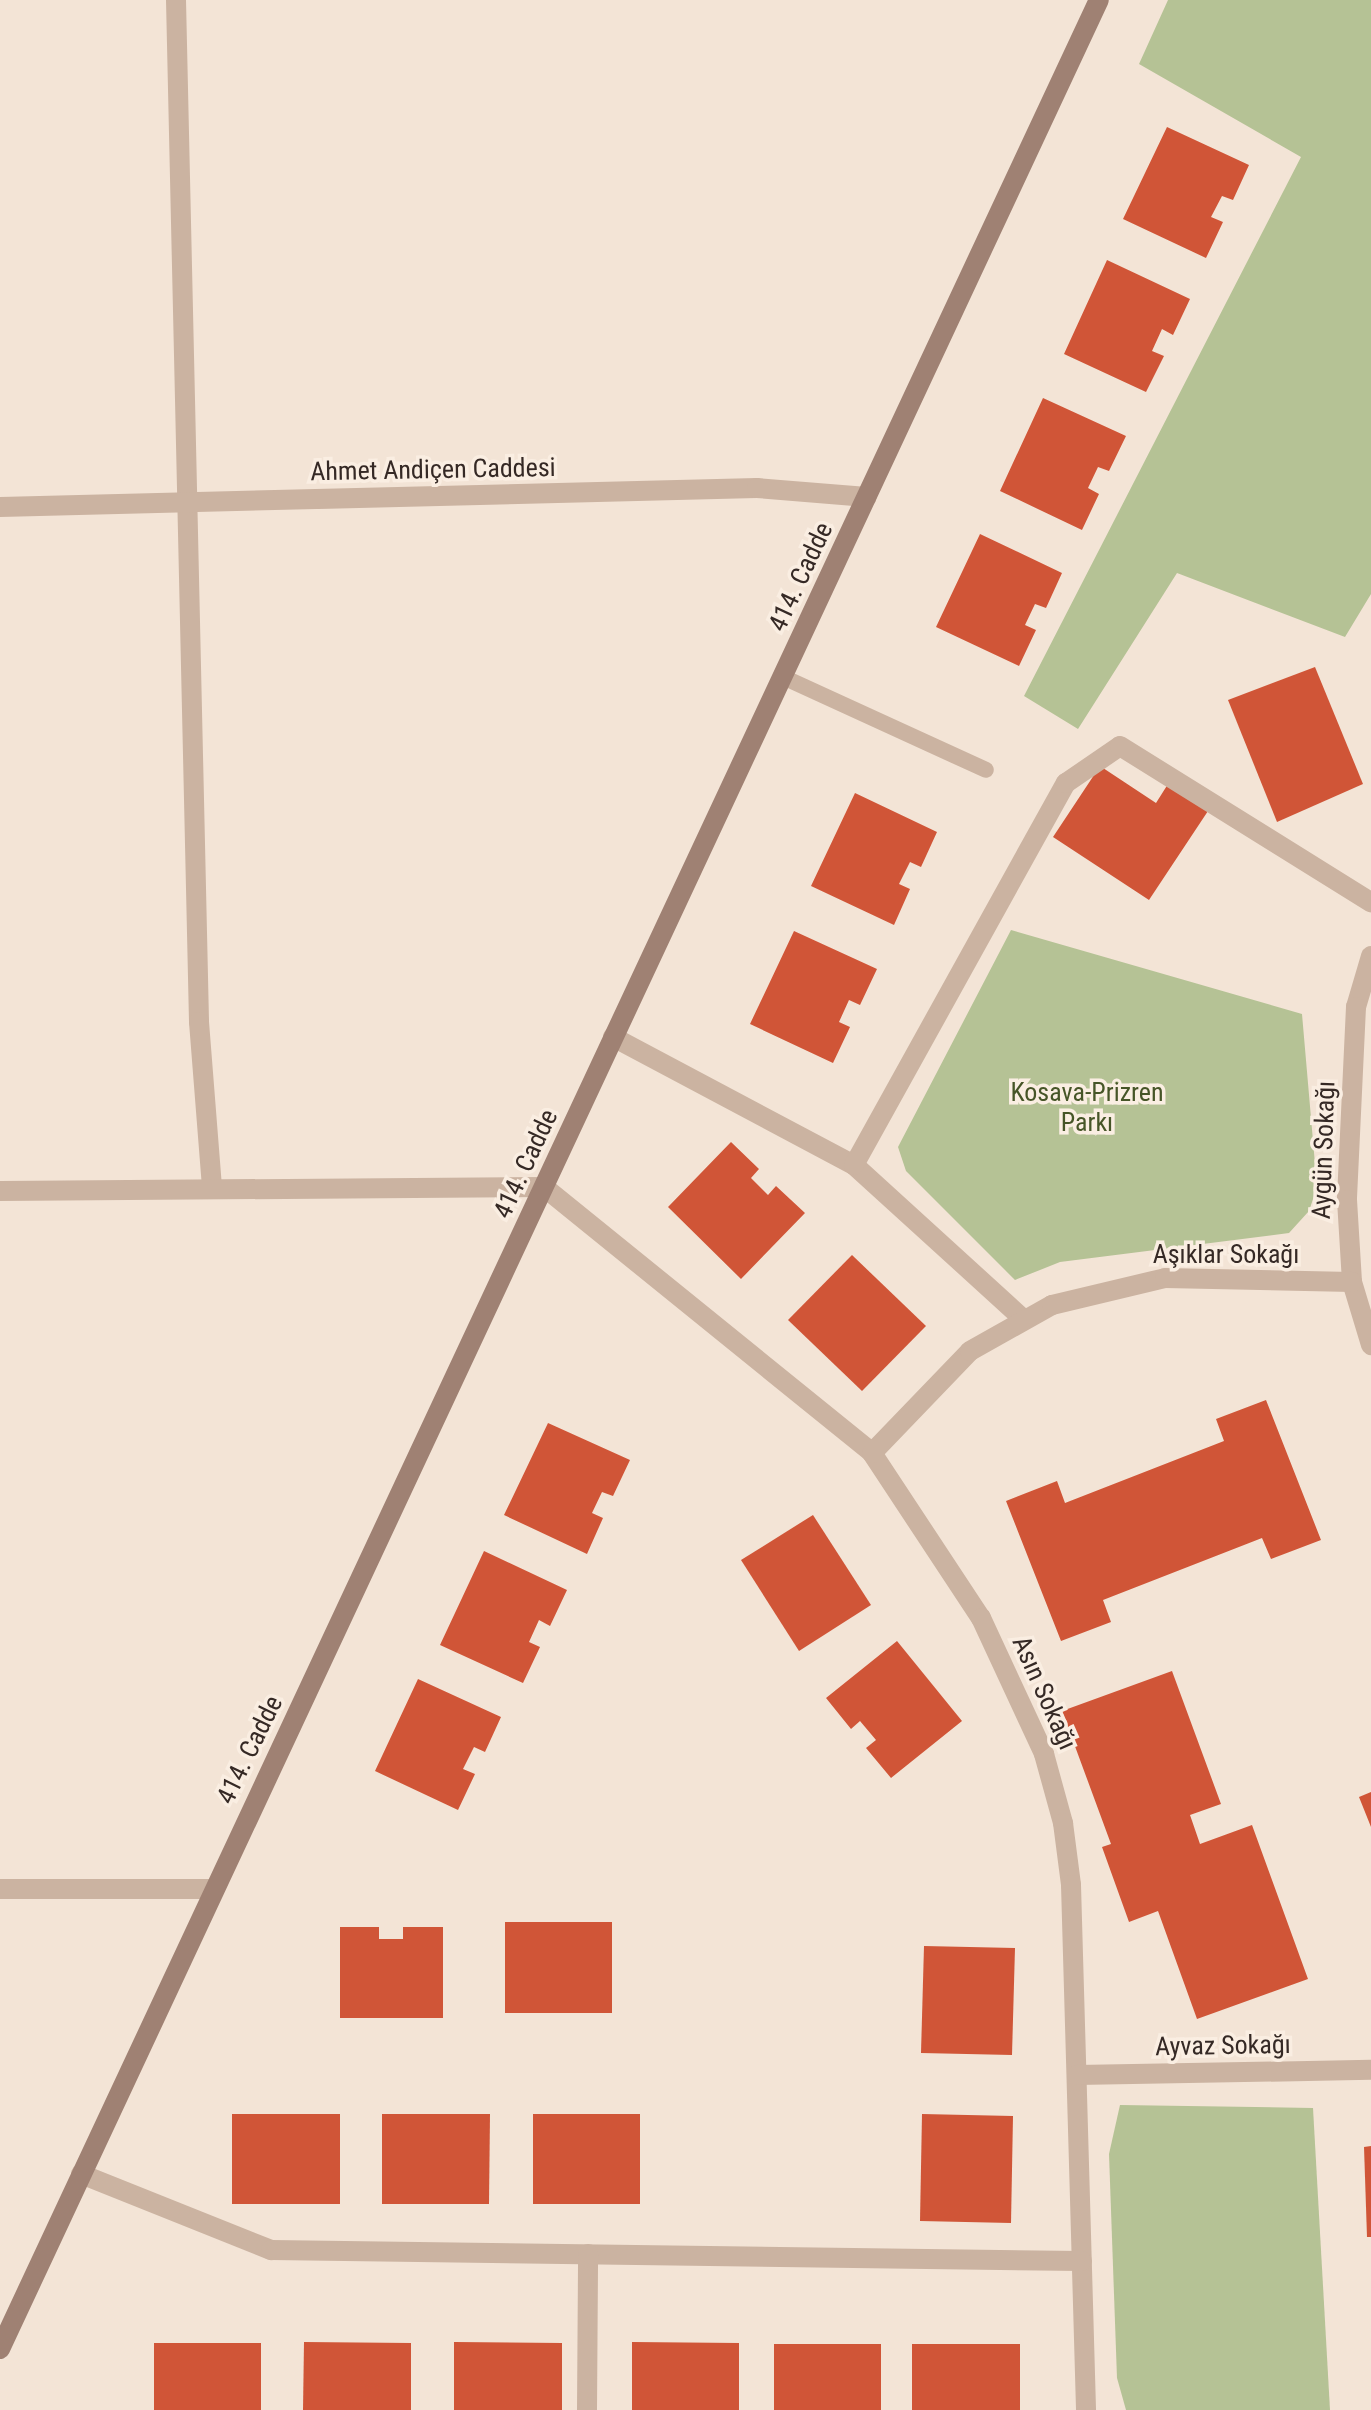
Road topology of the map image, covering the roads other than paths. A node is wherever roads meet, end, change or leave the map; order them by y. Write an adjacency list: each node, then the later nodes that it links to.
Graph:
1 (176, 0): 4 (street)
2 (1099, 0): 3 (main road, 414. Cadde)
3 (867, 497): 4 (street, Ahmet Andiçen Caddesi); 6 (main road, 414. Cadde)
4 (190, 502): 5 (street, Ahmet Andiçen Caddesi); 12 (street)
5 (0, 507)
6 (783, 677): 7 (lane); 10 (main road, 414. Cadde)
7 (986, 770)
8 (1371, 902): 11 (street)
9 (1371, 956): 15 (street, Aygün Sokağı)
10 (613, 1037): 11 (street); 13 (main road, 414. Cadde)
11 (854, 1165): 16 (street)
12 (212, 1186): 13 (street); 14 (street)
13 (544, 1187): 18 (street, Asın Sokağı); 20 (main road, 414. Cadde)
14 (0, 1191)
15 (1352, 1282): 16 (street, Aşıklar Sokağı); 17 (street, Aygün Sokağı)
16 (1022, 1318): 18 (street, Aşıklar Sokağı)
17 (1370, 1341)
18 (872, 1453): 22 (street, Asın Sokağı)
19 (0, 1889): 20 (street)
20 (212, 1889): 23 (main road, 414. Cadde)
21 (1371, 2070): 22 (street, Ayvaz Sokağı)
22 (1077, 2075): 25 (street, Asın Sokağı)
23 (81, 2174): 24 (street); 26 (main road, 414. Cadde)
24 (588, 2254): 25 (street); 27 (street)
25 (1082, 2261): 28 (street, Asın Sokağı)
26 (0, 2349)
27 (587, 2410)
28 (1086, 2410)

